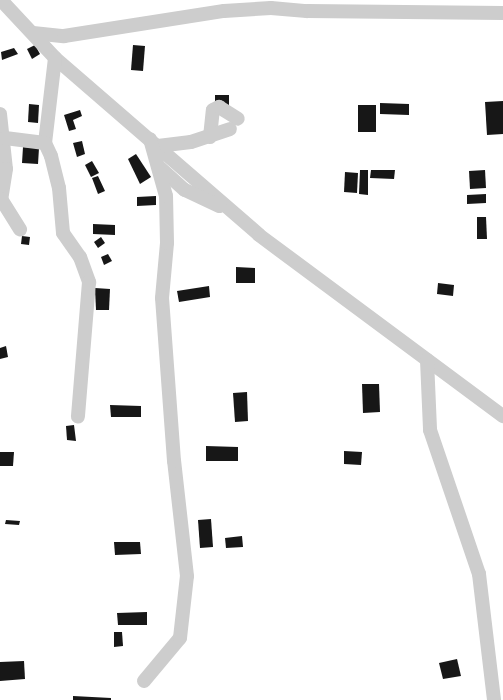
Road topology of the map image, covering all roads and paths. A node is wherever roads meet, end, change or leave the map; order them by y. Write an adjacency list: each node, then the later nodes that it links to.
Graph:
1 (1, 0): 3 (street)
2 (503, 13): 3 (street)
3 (33, 33): 4 (street)
4 (55, 58): 8 (street); 9 (street)
5 (0, 114): 7 (street)
6 (210, 137): 6 (street); 8 (street)
7 (5, 138): 9 (street); 11 (street)
8 (154, 142): 10 (street); 12 (street)
9 (44, 143): 16 (street)
10 (157, 165): 12 (street); 17 (street)
11 (0, 199): 13 (street)
12 (235, 214): 14 (street)
13 (20, 229)
14 (427, 360): 15 (street); 18 (street)
15 (503, 416)
16 (78, 417)
17 (144, 681)
18 (494, 700)

